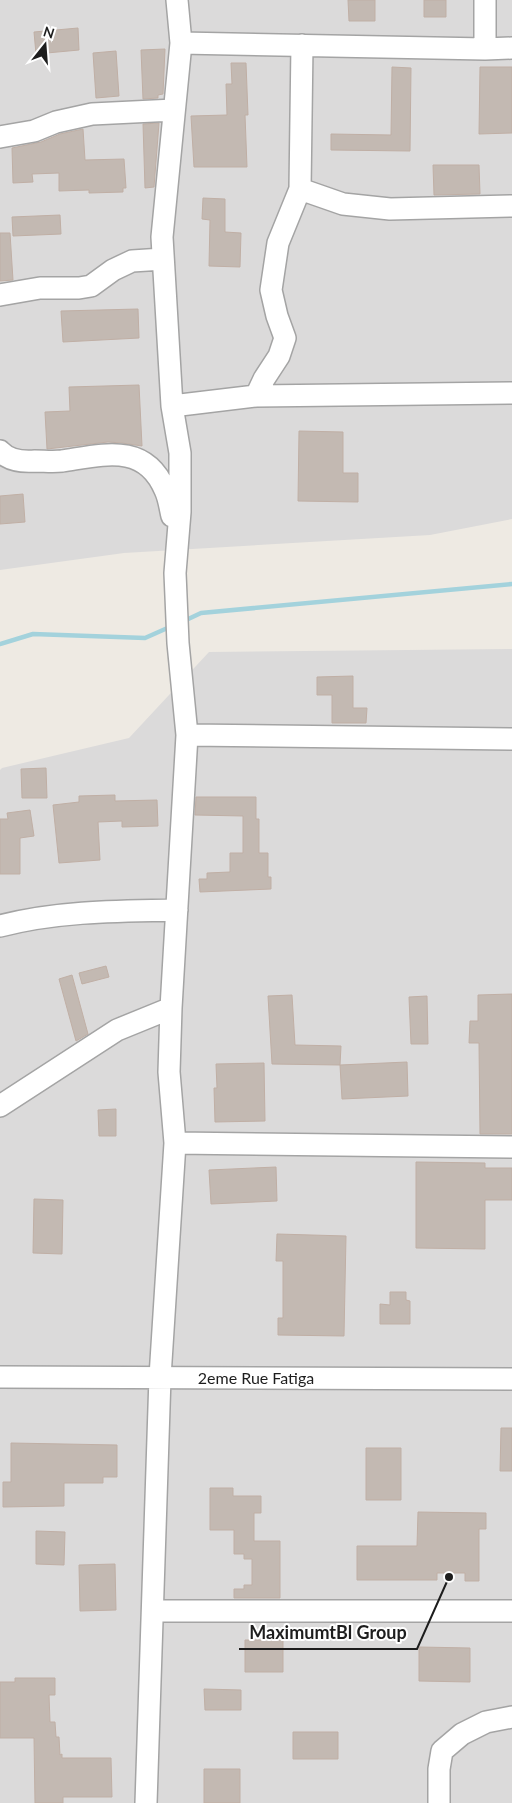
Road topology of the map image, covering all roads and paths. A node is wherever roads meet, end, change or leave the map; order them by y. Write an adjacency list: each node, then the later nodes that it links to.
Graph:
1 (177, 0): 3 (street)
2 (485, 0): 6 (street)
3 (181, 43): 4 (street); 7 (street)
4 (302, 46): 6 (street); 9 (street)
5 (512, 48): 6 (street)
6 (485, 49)
7 (174, 110): 8 (street); 11 (street)
8 (0, 137)
9 (300, 189): 10 (street); 14 (street)
10 (512, 206)
11 (163, 259): 12 (street); 15 (street)
12 (0, 295)
13 (512, 393): 14 (street)
14 (256, 396): 15 (street)
15 (172, 406): 17 (street)
16 (0, 451): 17 (street)
17 (177, 544): 18 (street)
18 (187, 735): 19 (street); 20 (street)
19 (512, 739)
20 (177, 910): 21 (street); 22 (street)
21 (0, 926)
22 (171, 1008): 23 (street); 24 (street)
23 (0, 1106)
24 (174, 1143): 25 (street); 27 (street)
25 (512, 1147)
26 (0, 1377): 27 (street, 2eme Rue Fatiga)
27 (160, 1378): 28 (street, 2eme Rue Fatiga); 29 (street)
28 (512, 1379)
29 (153, 1611): 30 (street); 32 (street)
30 (512, 1611)
31 (512, 1717): 33 (street)
32 (146, 1803)
33 (439, 1803)

